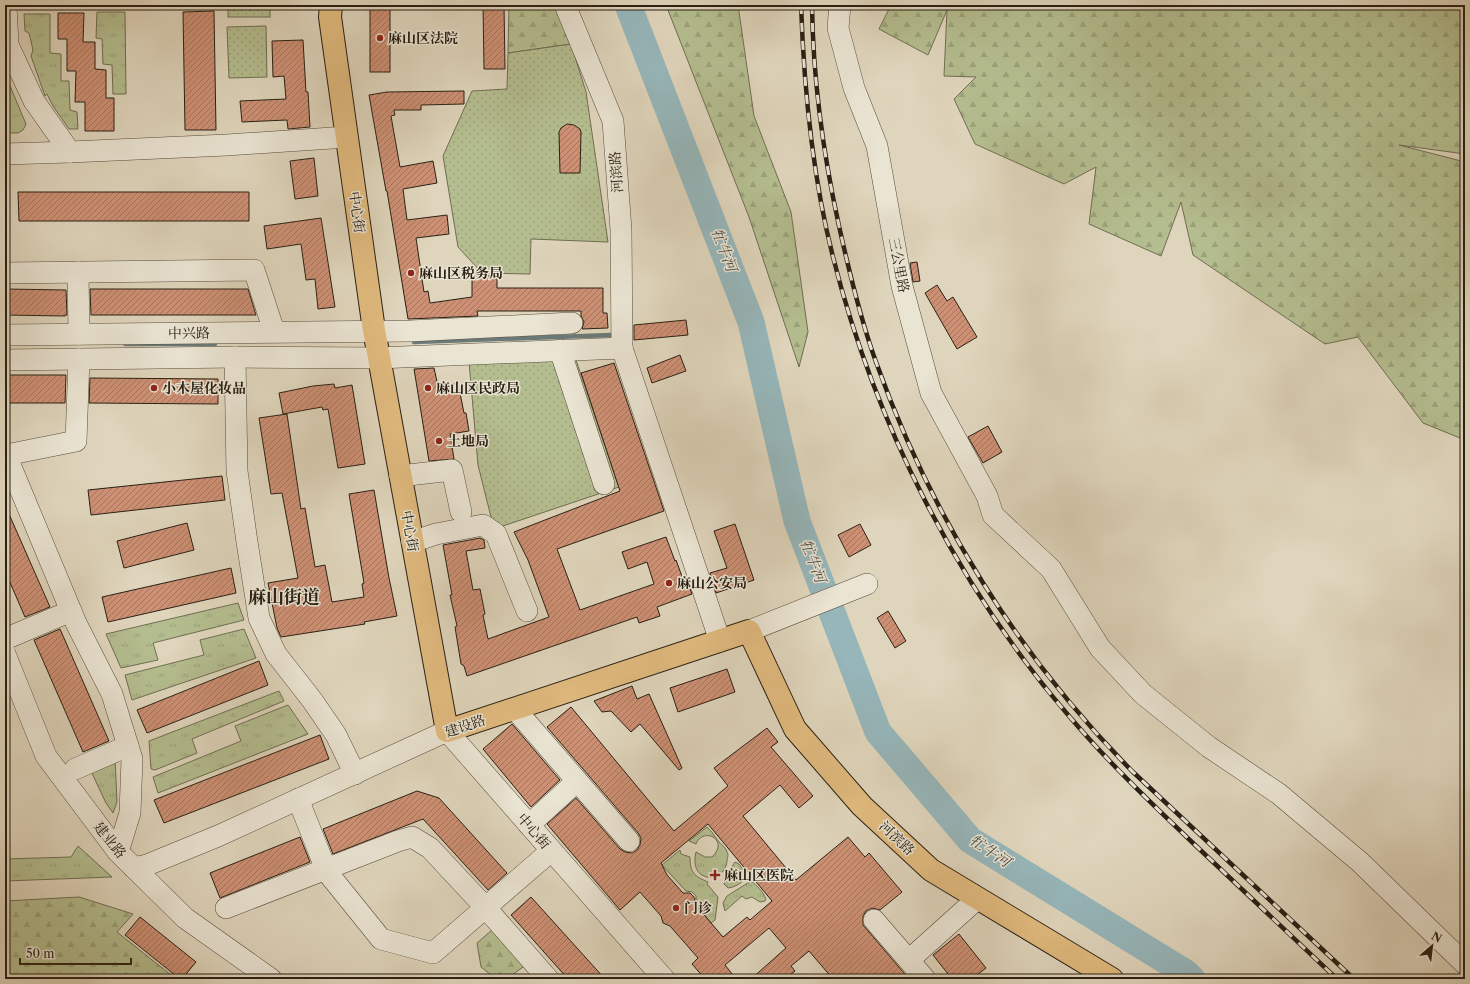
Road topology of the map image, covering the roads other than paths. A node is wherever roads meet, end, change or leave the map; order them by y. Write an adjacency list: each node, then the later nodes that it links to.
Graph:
1 (6, 5): 6 (street)
2 (331, 5): 5 (main road, 中心街)
3 (565, 5): 15 (street, 河滨路)
4 (840, 5): 51 (street, 三公里路)
5 (347, 137): 6 (street); 11 (main road, 中心街)
6 (70, 152): 7 (street)
7 (5, 154)
8 (78, 272): 9 (street); 12 (street); 13 (street)
9 (5, 273)
10 (572, 323): 11 (street, 中兴路)
11 (374, 330): 12 (street, 中兴路); 18 (main road, 中心街)
12 (274, 331): 13 (street, 中兴路)
13 (79, 334): 14 (street, 中兴路)
14 (5, 335)
15 (622, 348): 16 (street); 31 (street, 河滨路)
16 (560, 350): 18 (street); 23 (street)
17 (235, 357): 18 (street); 19 (street); 37 (street)
18 (378, 358): 22 (main road, 中心街)
19 (79, 359): 20 (street); 21 (street)
20 (5, 360)
21 (6, 455): 27 (street)
22 (400, 476): 24 (street); 25 (main road, 中心街)
23 (604, 484)
24 (461, 512)
25 (412, 542): 28 (street); 34 (main road, 中心街)
26 (867, 584): 29 (street)
27 (71, 611): 30 (street); 35 (street)
28 (527, 611)
29 (749, 631): 31 (main road, 建设路); 46 (main road, 河滨路)
30 (5, 639)
31 (720, 641): 33 (main road, 建设路)
32 (5, 654): 43 (street, 建业路)
33 (515, 709): 34 (main road, 建设路); 38 (street)
34 (447, 732): 37 (street, 建设路); 40 (street, 中心街)
35 (128, 746): 36 (street); 43 (street)
36 (74, 769)
37 (355, 774): 39 (street, 建设路)
38 (577, 781): 40 (street); 41 (street)
39 (298, 799): 44 (street, 建设路); 45 (street)
40 (529, 825): 42 (street, 中心街)
41 (629, 841)
42 (552, 851): 47 (street); 54 (street, 中心街)
43 (118, 852): 44 (street, 建业路)
44 (140, 866): 52 (street, 建业路)
45 (326, 869): 47 (street); 47 (street); 48 (street)
46 (978, 898): 50 (street); 56 (main road, 河滨路)
47 (486, 907): 53 (street)
48 (226, 908)
49 (874, 920): 50 (street)
50 (909, 960): 55 (street)
51 (1465, 964)
52 (272, 979)
53 (548, 979)
54 (664, 979)
55 (925, 979)
56 (1112, 979)

